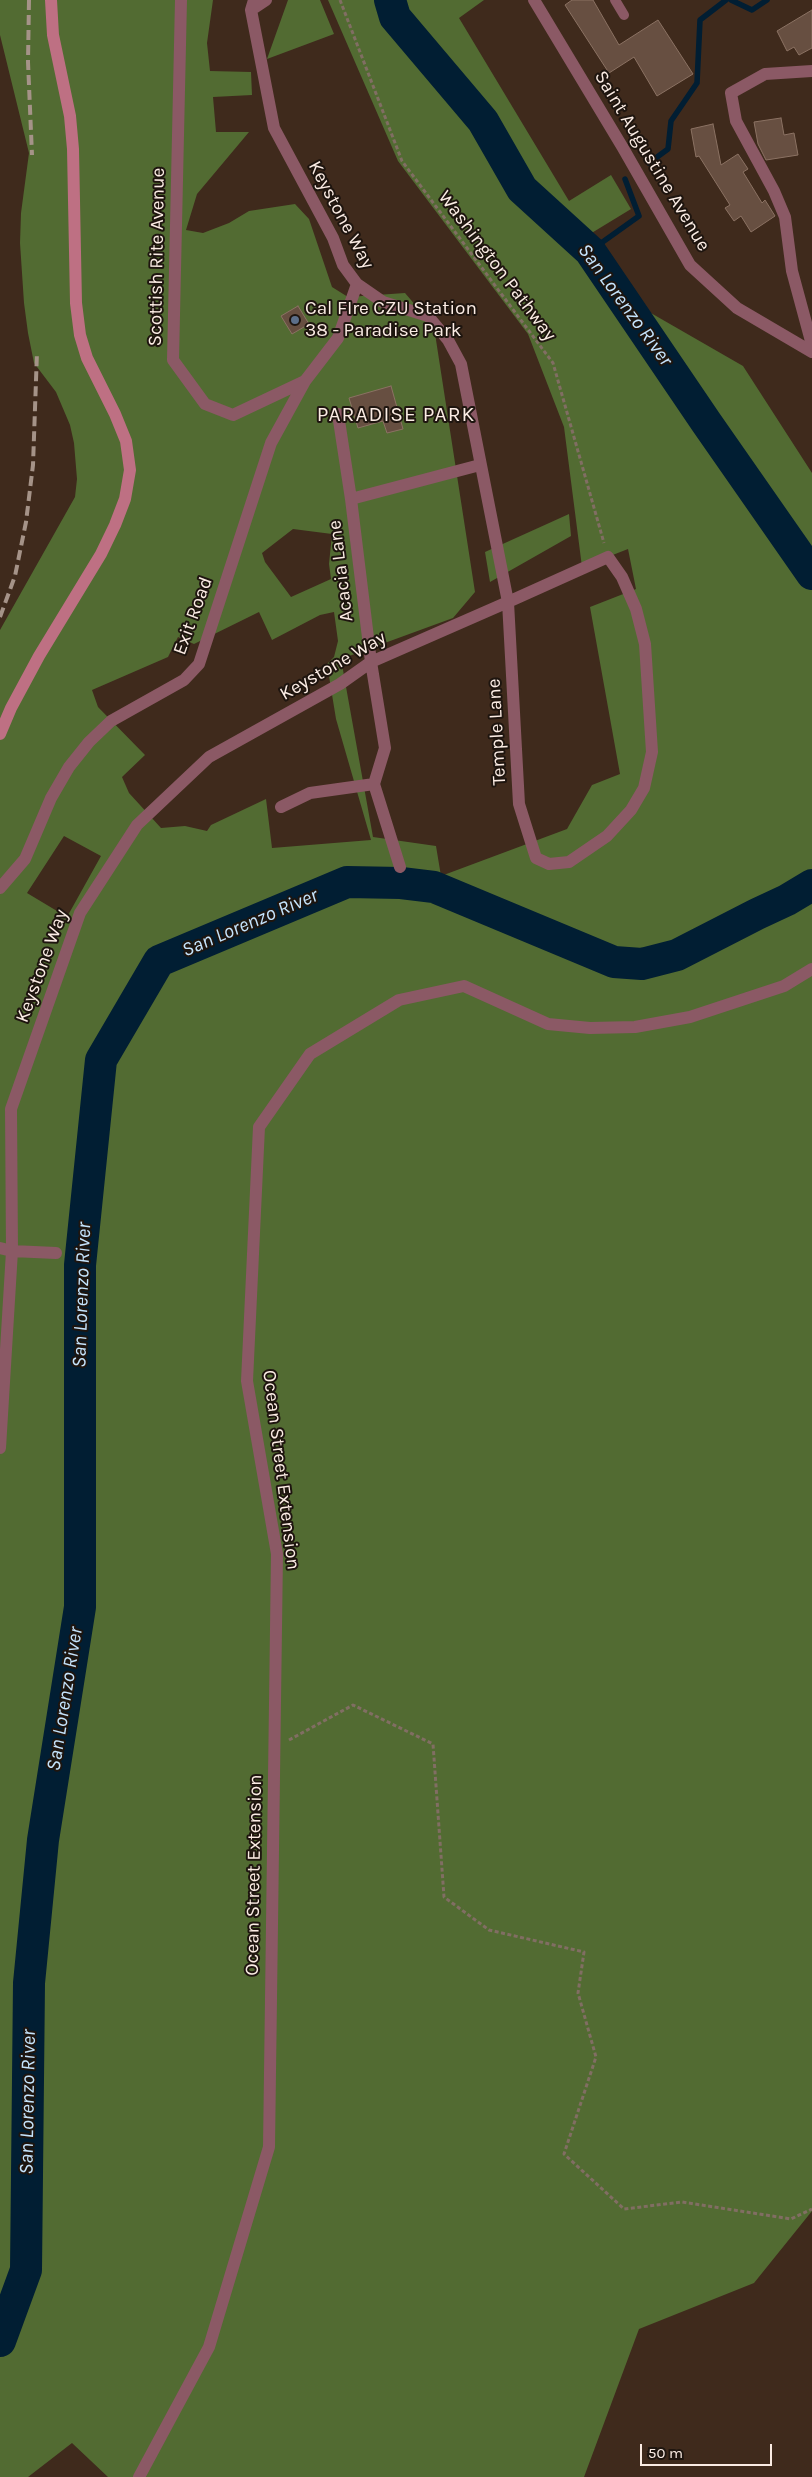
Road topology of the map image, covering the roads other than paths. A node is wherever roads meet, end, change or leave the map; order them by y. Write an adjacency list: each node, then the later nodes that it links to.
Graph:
1 (51, 0): 18 (main road)
2 (181, 0): 12 (street, Scottish Rite Avenue)
3 (266, 0): 6 (street)
4 (534, 0): 11 (street, Saint Augustine Avenue)
5 (615, 0): 7 (lane)
6 (252, 5): 9 (street, Keystone Way)
7 (624, 15)
8 (812, 71): 10 (street)
9 (357, 284): 12 (street, Scottish Rite Avenue); 14 (street, Keystone Way)
10 (812, 345)
11 (812, 352)
12 (305, 381): 23 (street, Exit Road)
13 (338, 414): 15 (street, Acacia Lane)
14 (480, 465): 15 (street); 16 (street, Keystone Way)
15 (351, 499): 17 (street, Acacia Lane)
16 (508, 602): 17 (street, Keystone Way); 21 (street, Temple Lane); 21 (street, Keystone Way)
17 (371, 662): 19 (street, Acacia Lane); 25 (street, Keystone Way)
18 (0, 734)
19 (374, 784): 20 (street); 22 (street)
20 (281, 807)
21 (536, 858)
22 (400, 867)
23 (0, 888)
24 (812, 969): 28 (street, Ocean Street Extension)
25 (6, 1250): 26 (street); 27 (street, Keystone Way)
26 (56, 1253)
27 (0, 1448)
28 (139, 2477)

